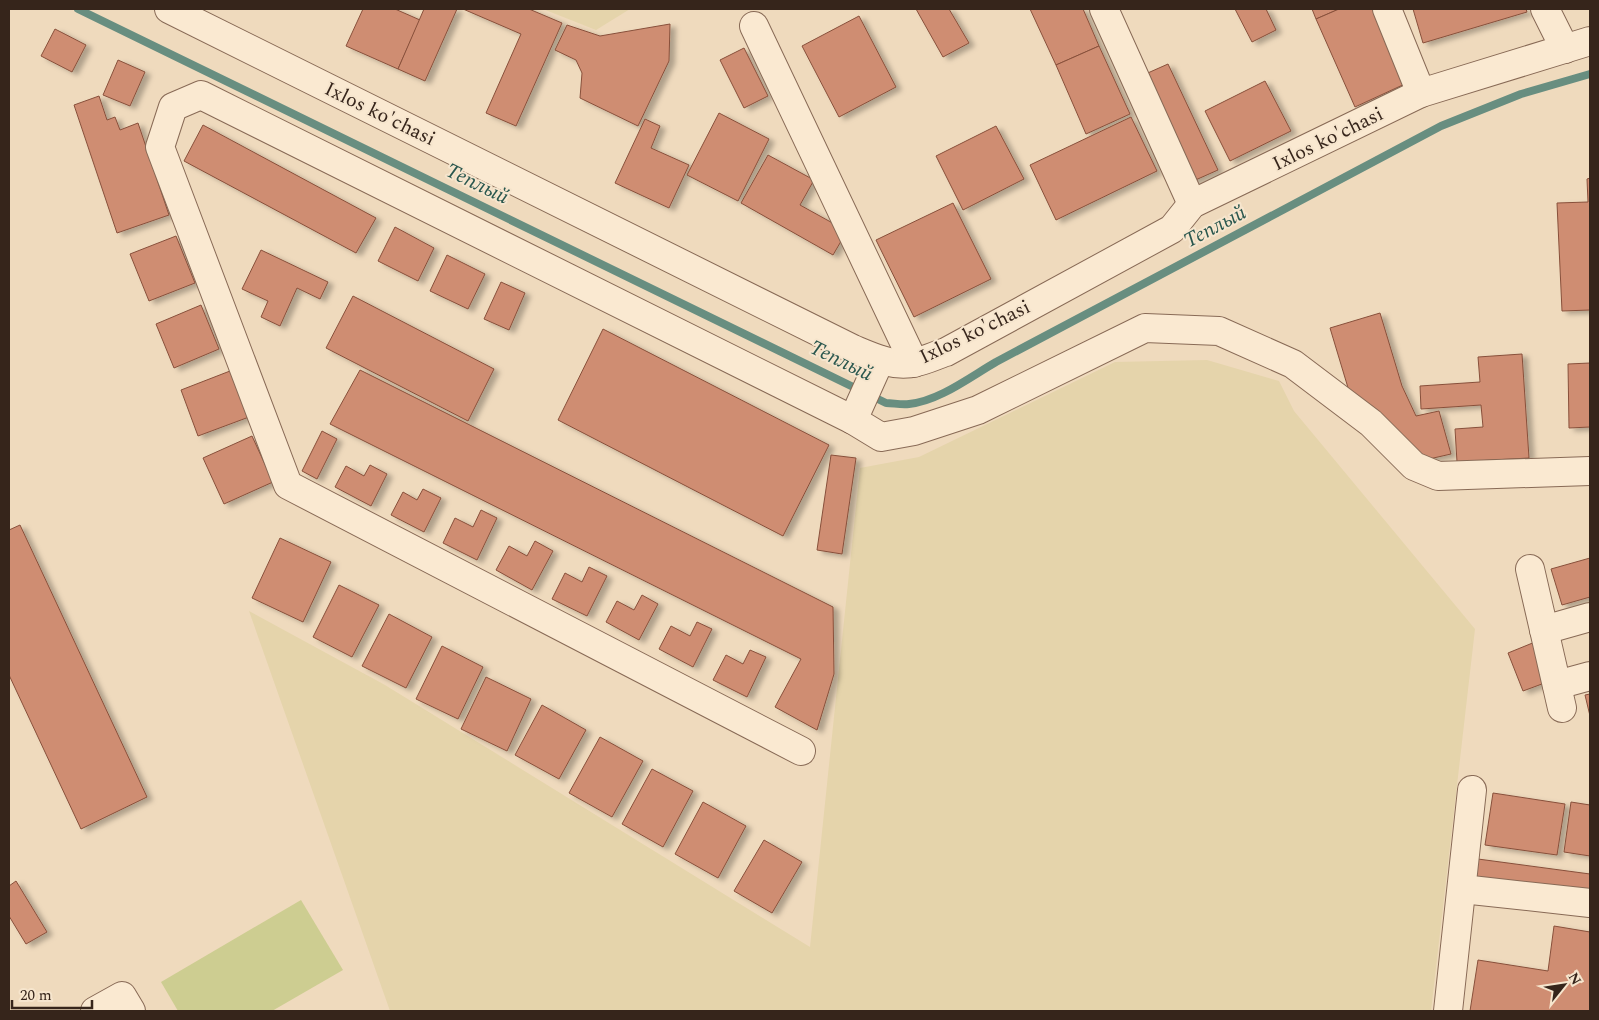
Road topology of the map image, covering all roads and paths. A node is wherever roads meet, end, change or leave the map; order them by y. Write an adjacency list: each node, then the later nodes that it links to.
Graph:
1 (169, 9): 9 (street, Ixlos ko'chasi)
2 (1104, 9): 8 (street)
3 (1386, 9): 7 (street)
4 (1545, 9): 6 (street)
5 (754, 26): 10 (street)
6 (1578, 45): 7 (street, Ixlos ko'chasi)
7 (1422, 93): 8 (street, Ixlos ko'chasi)
8 (1192, 204): 10 (street, Ixlos ko'chasi)
9 (880, 360): 10 (street, Ixlos ko'chasi); 11 (street)
10 (914, 363)
11 (853, 420): 12 (street); 17 (street)
12 (1590, 472)
13 (1530, 568): 15 (street)
14 (1590, 617): 15 (street)
15 (1544, 630): 16 (street)
16 (1590, 676)
17 (801, 751)
18 (1472, 790): 19 (street)
19 (1462, 889): 20 (street); 23 (street)
20 (1590, 903)
21 (95, 1011): 22 (street)
22 (131, 1011)
23 (1448, 1011)

